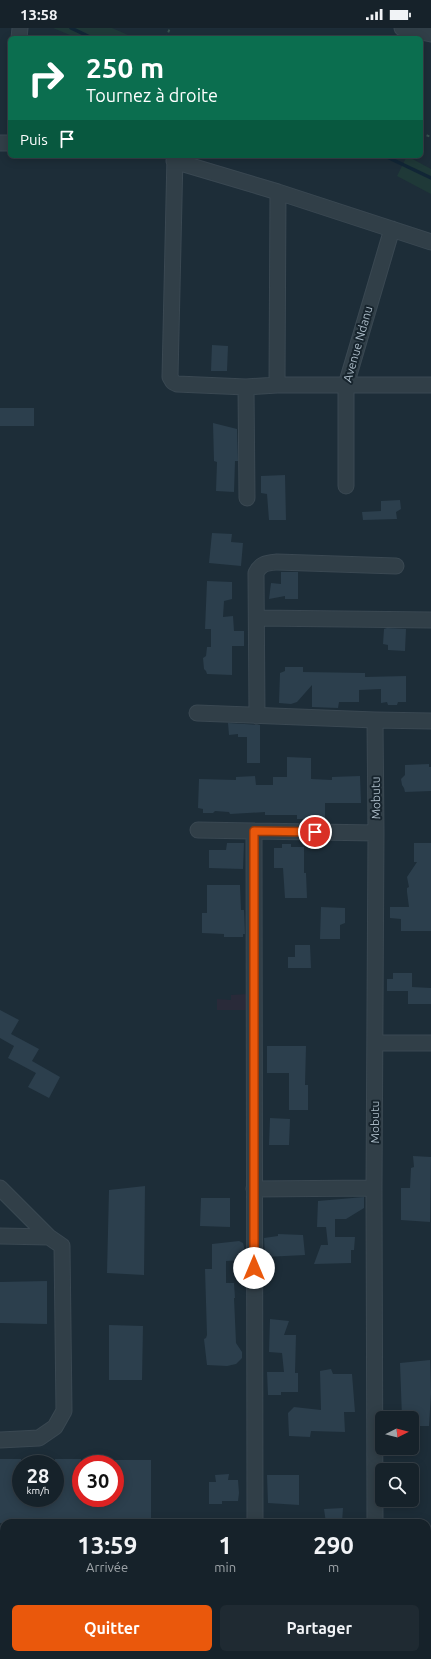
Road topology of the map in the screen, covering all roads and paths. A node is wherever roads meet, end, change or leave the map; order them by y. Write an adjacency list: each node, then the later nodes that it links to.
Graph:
1 (402, 28): 2 (street)
2 (431, 34)
3 (174, 158): 4 (street); 10 (street)
4 (278, 192): 5 (street); 7 (street)
5 (392, 229): 6 (street); 8 (street, Avenue Ndanu)
6 (431, 242)
7 (277, 385): 8 (street); 10 (street)
8 (346, 385): 9 (street); 11 (street, Avenue Ndanu)
9 (431, 386)
10 (246, 387): 12 (street)
11 (346, 486)
12 (247, 498)
13 (396, 566): 14 (street)
14 (257, 618): 15 (street); 17 (street)
15 (431, 620)
16 (197, 713): 17 (street)
17 (257, 716): 18 (street)
18 (375, 720): 19 (street); 22 (street, Mobutu)
19 (431, 721)
20 (198, 830): 21 (street)
21 (254, 831): 22 (street); 27 (street)
22 (376, 833): 23 (street, Mobutu)
23 (375, 1043): 24 (street); 26 (street, Mobutu)
24 (431, 1043)
25 (0, 1188): 29 (street)
26 (374, 1188): 27 (street); 32 (street, Mobutu)
27 (254, 1189): 31 (street)
28 (0, 1236): 29 (street)
29 (49, 1237): 30 (street)
30 (0, 1440)
31 (255, 1519)
32 (375, 1519)

